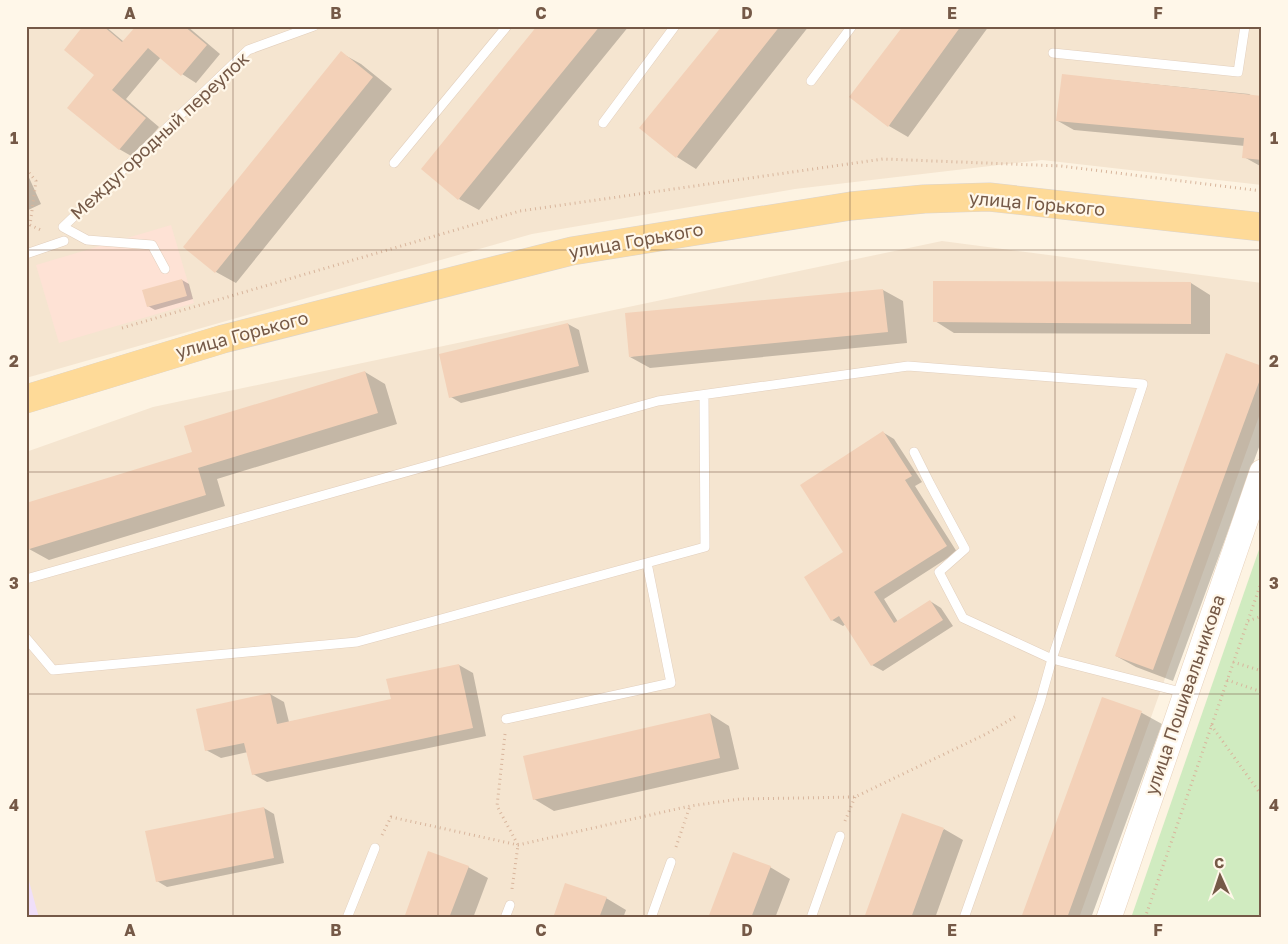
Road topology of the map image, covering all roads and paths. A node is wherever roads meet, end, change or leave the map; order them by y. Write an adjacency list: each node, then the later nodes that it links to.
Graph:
1 (314, 26): 14 (lane, Междугородный переулок)
2 (507, 26): 9 (lane)
3 (675, 26): 8 (lane)
4 (852, 26): 7 (lane)
5 (1245, 26): 6 (lane)
6 (1053, 53)
7 (811, 81)
8 (602, 123)
9 (394, 163)
10 (26, 169): 12 (path)
11 (1262, 227): 16 (main road, улица Горького)
12 (64, 241): 13 (lane, Междугородный переулок)
13 (26, 254)
14 (164, 269)
15 (704, 395): 19 (lane); 20 (lane); 25 (lane)
16 (26, 399)
17 (914, 452): 25 (lane)
18 (1262, 472): 30 (main road, улица Пошивальникова)
19 (647, 563): 24 (lane); 32 (lane)
20 (26, 579)
21 (1262, 580): 23 (path)
22 (1262, 616): 23 (path)
23 (1247, 621): 26 (path)
24 (26, 638)
25 (1052, 659): 30 (lane); 31 (lane)
26 (1233, 662): 27 (path); 28 (path)
27 (1262, 671)
28 (1227, 680): 29 (path); 33 (path)
29 (1262, 692)
30 (1186, 693): 48 (main road, улица Пошивальникова)
31 (1040, 702): 34 (path); 47 (lane)
32 (506, 719): 39 (path)
33 (1211, 725): 35 (path); 49 (path)
34 (855, 796): 36 (path); 38 (path)
35 (1262, 796)
36 (690, 806): 39 (path); 41 (path)
37 (391, 817): 39 (path)
38 (840, 836): 46 (lane)
39 (518, 845): 42 (path)
40 (375, 848): 43 (lane)
41 (671, 862): 45 (lane)
42 (510, 905): 44 (lane)
43 (347, 918)
44 (506, 918)
45 (651, 918)
46 (811, 918)
47 (964, 918)
48 (1109, 918)
49 (1145, 918)

